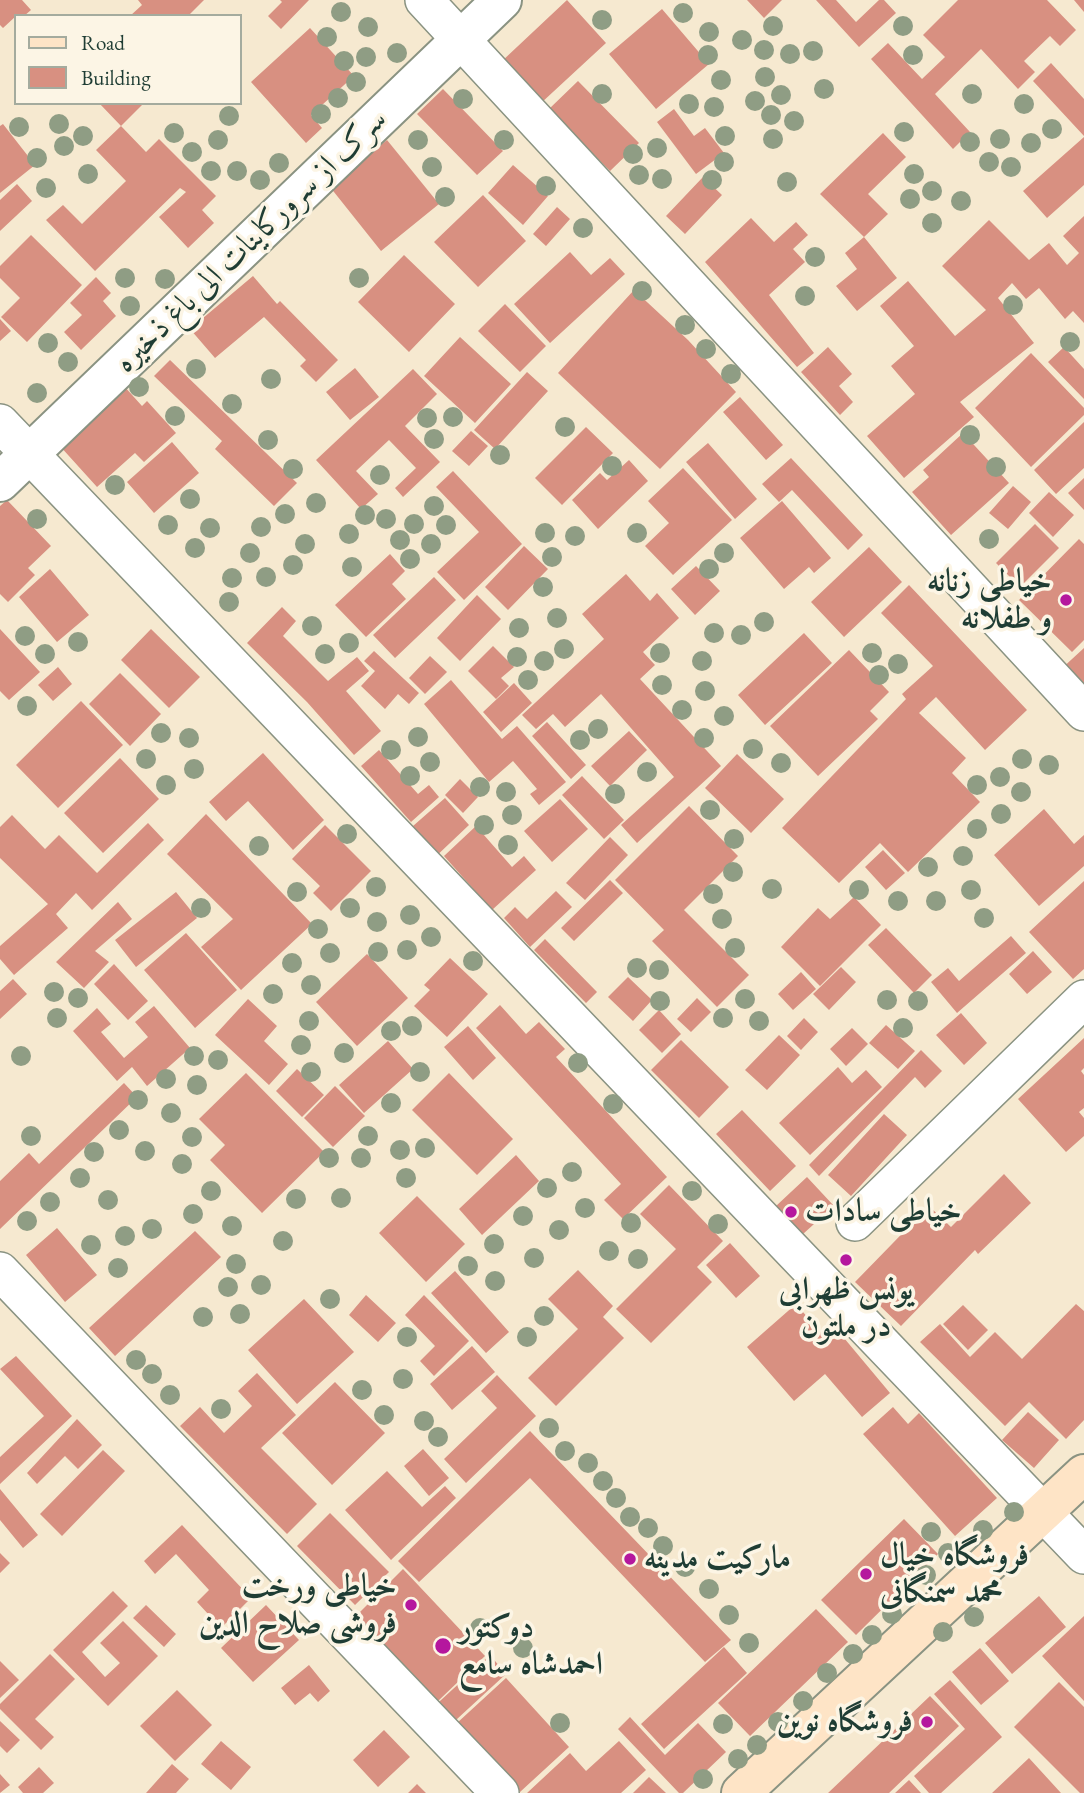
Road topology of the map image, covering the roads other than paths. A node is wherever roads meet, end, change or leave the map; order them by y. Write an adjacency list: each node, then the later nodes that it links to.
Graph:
1 (424, 0): 3 (street)
2 (502, 0): 3 (street, سرک از سرورکاینات الی باغ ذخیره)
3 (462, 38): 5 (street, سرک از سرورکاینات الی باغ ذخیره); 7 (street)
4 (0, 423): 5 (street)
5 (29, 454): 6 (street, سرک از سرورکاینات الی باغ ذخیره); 12 (street)
6 (0, 482)
7 (1084, 712)
8 (1084, 999): 9 (street)
9 (855, 1222)
10 (0, 1271): 14 (street)
11 (1084, 1474): 12 (main road)
12 (1044, 1511): 13 (street); 15 (main road)
13 (1084, 1555)
14 (500, 1793)
15 (741, 1793)

